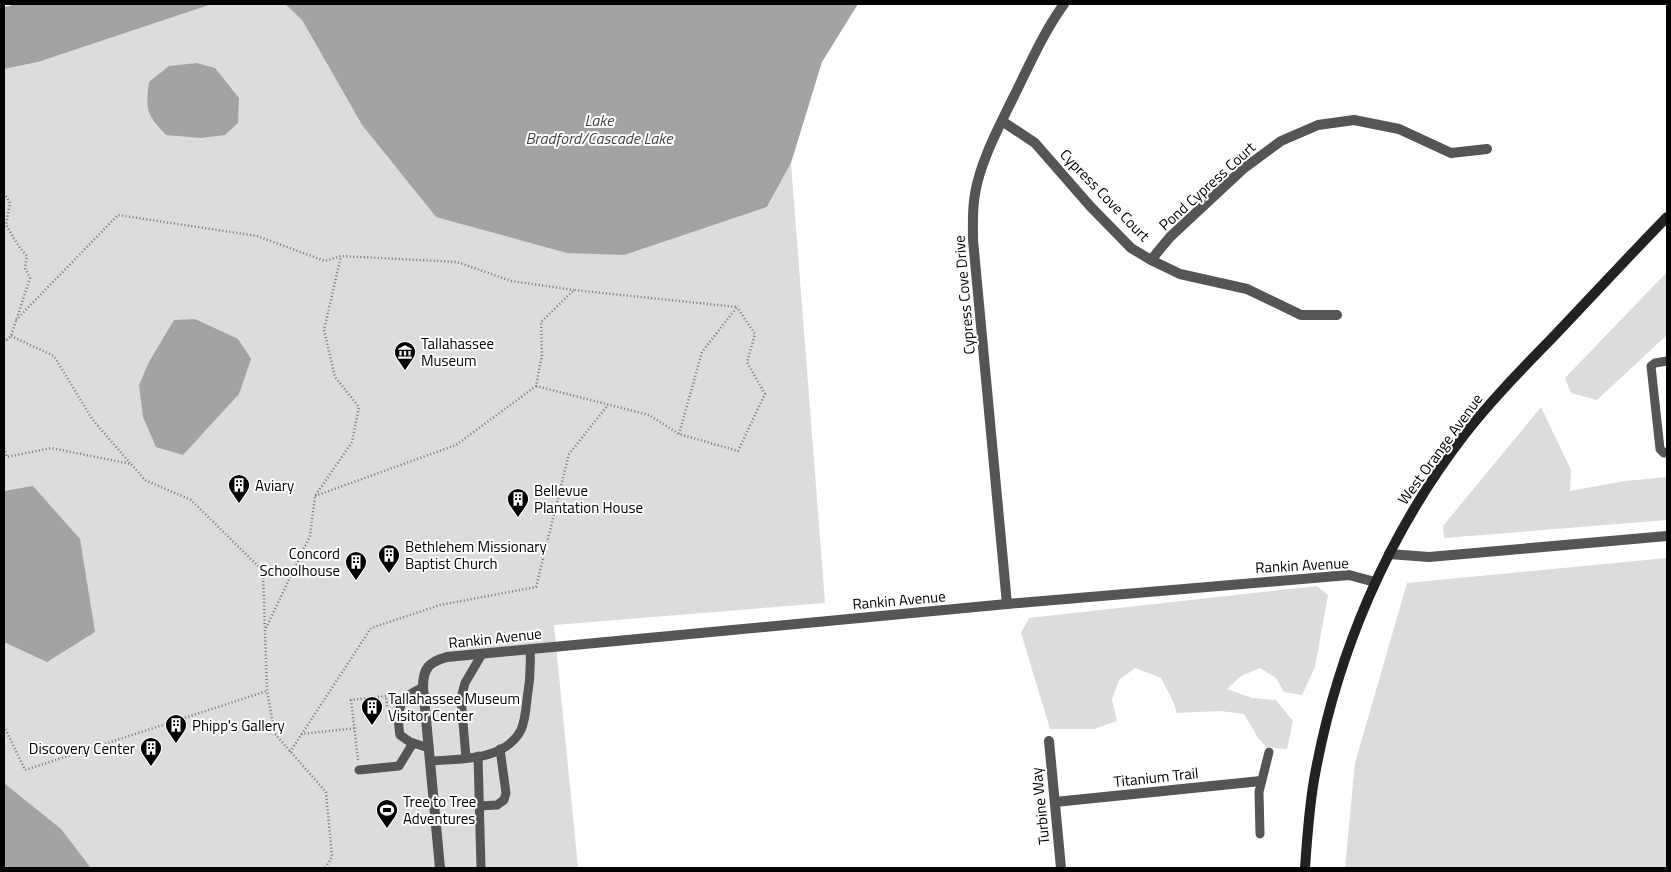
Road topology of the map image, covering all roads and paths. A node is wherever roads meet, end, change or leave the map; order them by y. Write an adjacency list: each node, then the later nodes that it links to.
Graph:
1 (1064, 4): 2 (street, Cypress Cove Drive)
2 (1002, 121): 7 (street, Cypress Cove Court); 25 (street, Cypress Cove Drive)
3 (1487, 149): 7 (street, Pond Cypress Court)
4 (4, 193): 11 (path)
5 (1667, 217): 23 (main road, West Orange Avenue)
6 (341, 256): 8 (path); 11 (path); 21 (path)
7 (1151, 260): 10 (street, Cypress Cove Court)
8 (574, 290): 9 (path); 15 (path)
9 (737, 307): 17 (path); 17 (path)
10 (1337, 315)
11 (16, 320): 12 (path)
12 (11, 336): 13 (path); 20 (path)
13 (4, 342)
14 (1667, 360): 19 (lane)
15 (536, 386): 16 (path); 21 (path)
16 (608, 404): 17 (path); 36 (path)
17 (679, 434)
18 (4, 448): 20 (path)
19 (1667, 453)
20 (130, 464): 26 (path)
21 (315, 496): 26 (path)
22 (1667, 536): 23 (street)
23 (1389, 554): 24 (main road, West Orange Avenue)
24 (1375, 582): 25 (street, Rankin Avenue); 55 (main road, West Orange Avenue)
25 (1008, 604): 27 (street, Rankin Avenue)
26 (265, 629): 30 (path)
27 (530, 649): 28 (street, Rankin Avenue); 40 (lane)
28 (482, 654): 29 (street, Rankin Avenue); 33 (lane)
29 (423, 687): 38 (lane); 39 (street)
30 (267, 691): 34 (path); 41 (path)
31 (388, 715): 35 (path)
32 (434, 720): 33 (path)
33 (463, 722): 44 (lane)
34 (4, 726)
35 (355, 728): 36 (path); 46 (path)
36 (301, 734): 41 (path)
37 (1049, 741): 48 (street, Turbine Way)
38 (413, 743): 39 (lane); 46 (lane)
39 (429, 748): 45 (street)
40 (500, 749): 43 (lane); 49 (lane)
41 (290, 752): 51 (path)
42 (1269, 752): 47 (lane)
43 (478, 756): 44 (lane); 49 (lane)
44 (466, 758): 45 (lane)
45 (430, 761): 52 (street)
46 (359, 770)
47 (1261, 781): 48 (street, Titanium Trail); 50 (lane)
48 (1055, 802): 54 (street, Turbine Way)
49 (479, 806): 53 (lane)
50 (1260, 834)
51 (325, 868)
52 (440, 868)
53 (481, 868)
54 (1061, 868)
55 (1305, 868)

